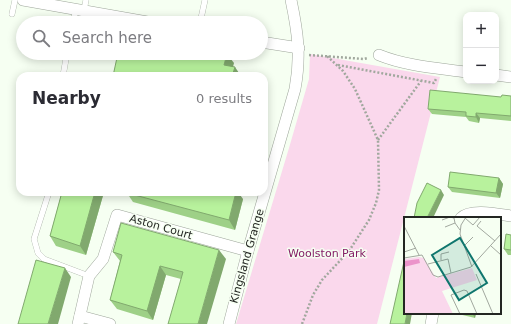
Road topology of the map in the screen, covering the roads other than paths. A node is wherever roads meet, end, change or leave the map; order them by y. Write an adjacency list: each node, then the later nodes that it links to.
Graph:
1 (15, 0): 6 (lane)
2 (23, 0): 5 (street)
3 (205, 0): 9 (lane)
4 (291, 0): 11 (street, Kingsland Grange)
5 (82, 6): 7 (lane); 8 (street)
6 (12, 14)
7 (77, 16)
8 (124, 16)
9 (202, 16)
10 (268, 44): 11 (street)
11 (299, 52): 18 (street, Kingsland Grange)
12 (379, 55): 15 (street)
13 (66, 60): 14 (lane)
14 (64, 72)
15 (463, 72)
16 (499, 75): 17 (street)
17 (511, 77)
18 (268, 169)
19 (48, 196): 24 (lane)
20 (261, 196): 23 (street, Kingsland Grange)
21 (511, 216): 22 (street)
22 (462, 217)
23 (248, 251): 24 (street, Aston Court); 28 (street, Kingsland Grange)
24 (89, 276): 26 (street, Aston Court)
25 (433, 314): 29 (street)
26 (79, 320): 27 (street)
27 (110, 324)
28 (229, 324)
29 (431, 324)

